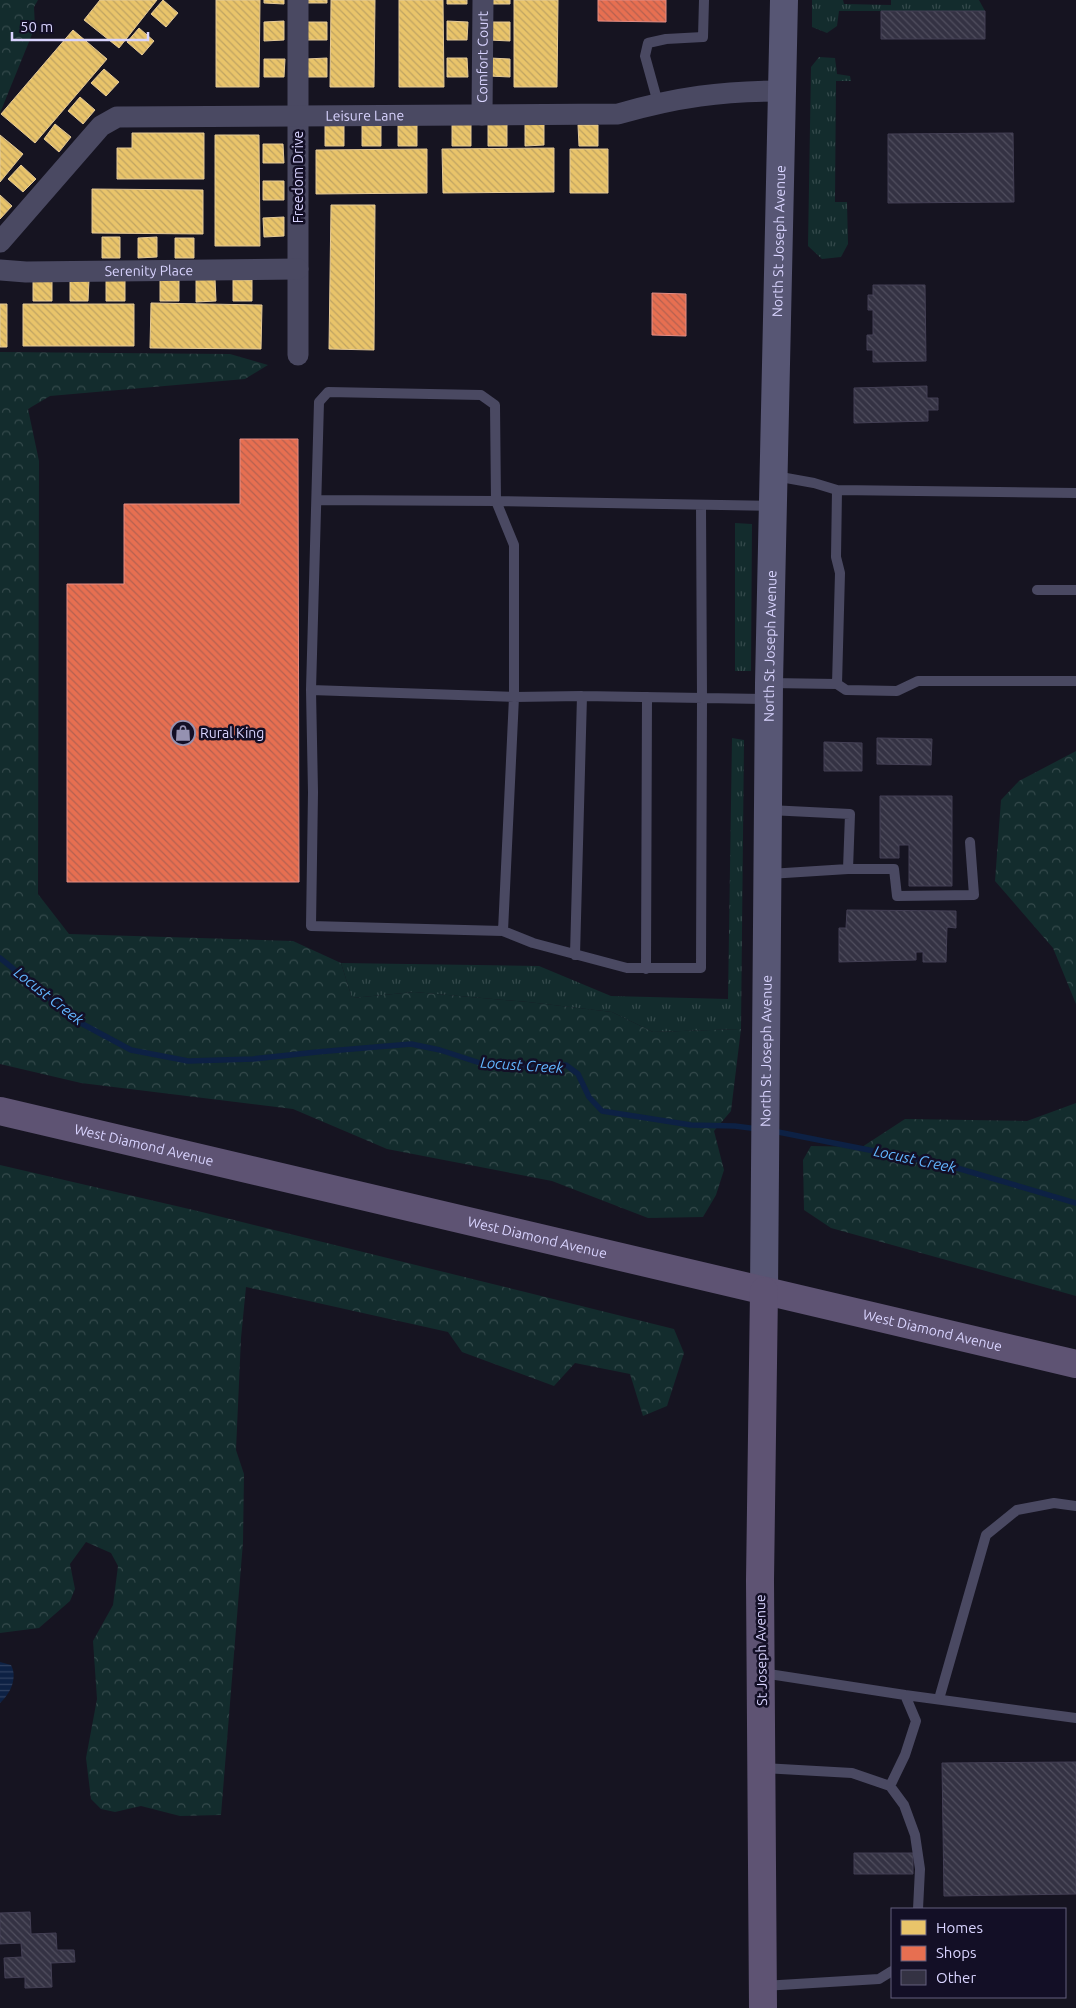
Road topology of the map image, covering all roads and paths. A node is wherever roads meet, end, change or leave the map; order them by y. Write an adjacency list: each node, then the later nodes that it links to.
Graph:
1 (298, 0): 7 (street, Freedom Drive)
2 (482, 0): 8 (street, Comfort Court)
3 (704, 0): 6 (lane)
4 (784, 0): 5 (main road, North St Joseph Avenue)
5 (783, 91): 6 (street, Leisure Lane); 13 (main road, North St Joseph Avenue)
6 (658, 103): 8 (street, Leisure Lane)
7 (298, 115): 8 (street, Leisure Lane); 9 (street, Leisure Lane); 10 (street, Freedom Drive)
8 (482, 115)
9 (0, 242)
10 (298, 269): 11 (street, Serenity Place); 12 (street, Freedom Drive)
11 (0, 270)
12 (298, 354)
13 (774, 476): 14 (lane); 19 (main road, North St Joseph Avenue)
14 (837, 490): 15 (lane); 23 (lane)
15 (1076, 493)
16 (317, 500): 17 (lane); 17 (lane); 24 (lane)
17 (496, 502): 18 (lane); 27 (lane)
18 (700, 505): 19 (lane); 29 (lane)
19 (774, 506): 25 (main road, North St Joseph Avenue)
20 (1037, 590): 21 (lane)
21 (1076, 590)
22 (1076, 681): 23 (lane)
23 (837, 684): 25 (lane)
24 (311, 690): 27 (lane); 34 (lane)
25 (769, 691): 29 (lane); 30 (main road, North St Joseph Avenue)
26 (582, 696): 27 (lane); 28 (lane); 35 (lane)
27 (514, 697): 34 (lane)
28 (647, 697): 29 (lane); 36 (lane)
29 (702, 698): 36 (lane)
30 (768, 810): 32 (lane); 33 (main road, North St Joseph Avenue)
31 (970, 842): 32 (lane)
32 (848, 869): 33 (lane)
33 (767, 874): 38 (main road, North St Joseph Avenue)
34 (503, 931): 35 (lane)
35 (575, 955): 36 (lane)
36 (646, 968)
37 (0, 1111): 38 (main road, West Diamond Avenue)
38 (764, 1292): 39 (main road, West Diamond Avenue); 41 (main road, St Joseph Avenue)
39 (1076, 1364)
40 (1076, 1506): 43 (lane)
41 (761, 1673): 42 (lane); 45 (main road, St Joseph Avenue)
42 (905, 1695): 43 (lane); 46 (lane)
43 (939, 1700): 44 (lane)
44 (1076, 1718)
45 (762, 1768): 46 (lane); 49 (main road, St Joseph Avenue)
46 (890, 1786): 47 (lane)
47 (918, 1908)
48 (891, 1972): 49 (lane)
49 (763, 1997)

